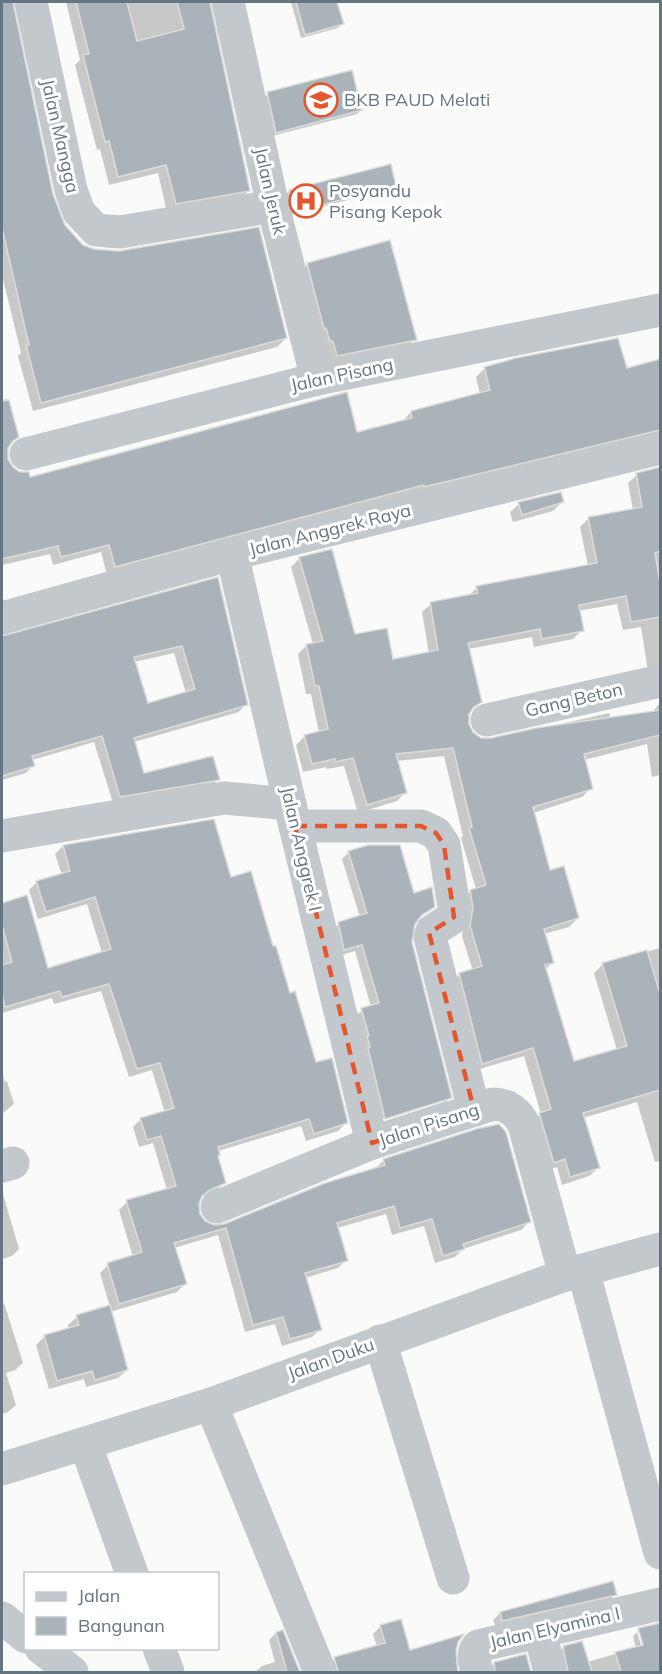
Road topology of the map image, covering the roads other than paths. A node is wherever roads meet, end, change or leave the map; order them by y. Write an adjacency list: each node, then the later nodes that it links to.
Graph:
1 (30, 2): 3 (street, Jalan Mangga)
2 (228, 2): 3 (street, Jalan Jeruk)
3 (273, 206): 5 (street, Jalan Jeruk)
4 (660, 310): 5 (street, Jalan Pisang)
5 (317, 379): 7 (street, Jalan Pisang)
6 (660, 448): 8 (street, Jalan Anggrek Raya)
7 (26, 454)
8 (232, 554): 9 (street, Jalan Anggrek Raya); 12 (street, Jalan Anggrek I)
9 (2, 618)
10 (660, 681): 11 (street, Gang Beton)
11 (487, 720)
12 (292, 815): 13 (street); 14 (street); 15 (street, Jalan Anggrek I)
13 (2, 836)
14 (474, 1110): 15 (street, Jalan Pisang); 18 (street, Jalan Pisang)
15 (372, 1143): 16 (street, Jalan Pisang)
16 (217, 1207)
17 (660, 1249): 18 (street, Jalan Duku)
18 (574, 1272): 19 (street, Jalan Duku); 23 (street, Jalan Pisang)
19 (380, 1341): 20 (street, Jalan Duku); 25 (street)
20 (211, 1404): 21 (street, Jalan Duku); 34 (street)
21 (85, 1443): 22 (street, Jalan Duku); 24 (street)
22 (2, 1469)
23 (660, 1553)
24 (131, 1572)
25 (453, 1578)
26 (660, 1604): 28 (street, Jalan Elyamina I)
27 (2, 1618): 29 (street)
28 (540, 1632): 35 (street, Jalan Elyamina I); 36 (street)
29 (24, 1634)
30 (44, 1650): 32 (street)
31 (160, 1650): 33 (street)
32 (72, 1672)
33 (168, 1672)
34 (320, 1672)
35 (477, 1672)
36 (550, 1672)

